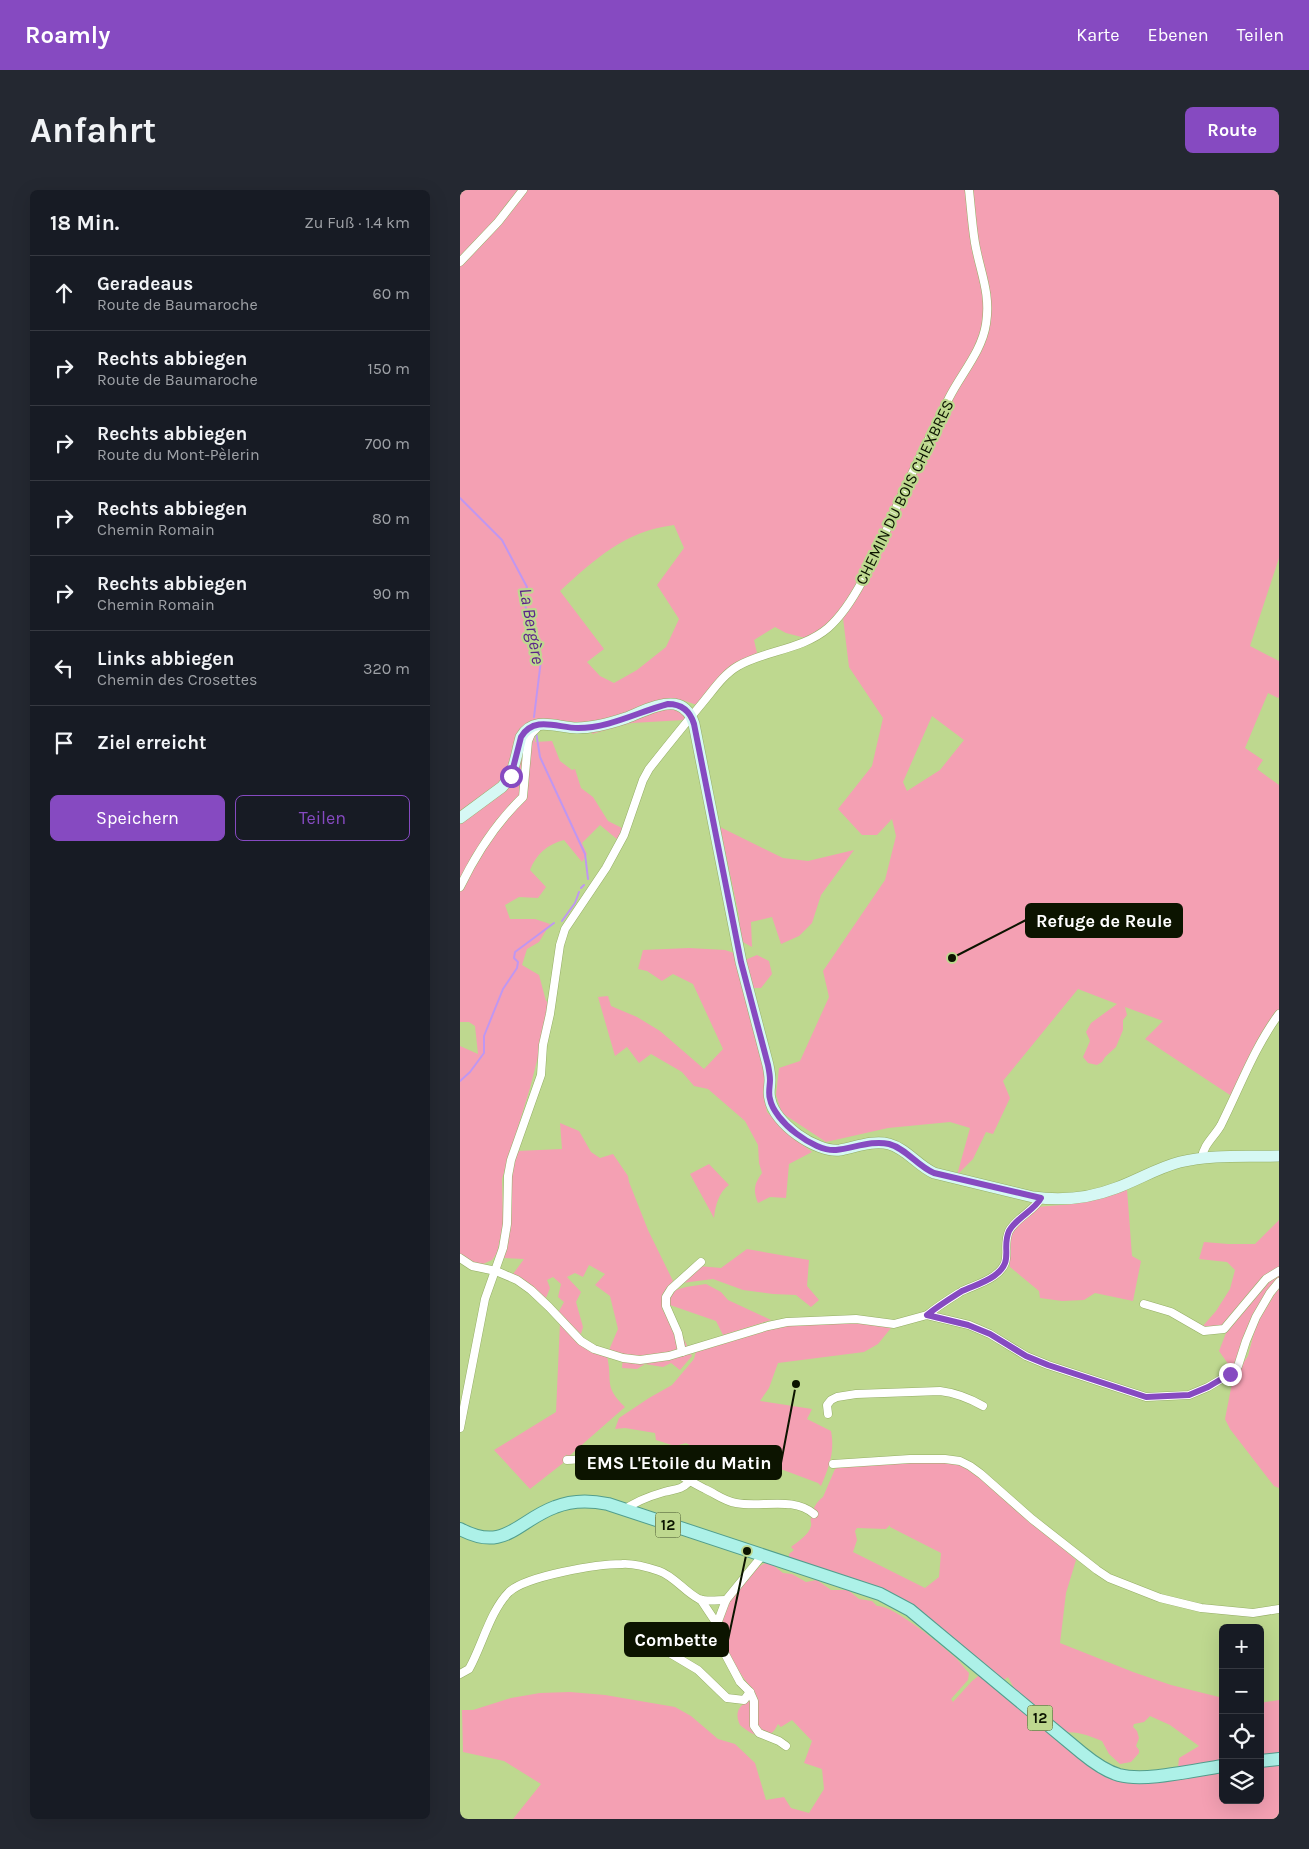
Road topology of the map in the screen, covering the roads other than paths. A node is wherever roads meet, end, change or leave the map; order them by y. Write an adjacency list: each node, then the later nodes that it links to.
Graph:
1 (523, 190): 3 (street)
2 (969, 190): 4 (street, CHEMIN DU BOIS CHEXBRES)
3 (460, 262)
4 (692, 716): 5 (street); 11 (street); 14 (street, CHEMIN DU BOIS CHEXBRES)
5 (540, 724): 6 (street); 7 (street)
6 (460, 818)
7 (460, 887)
8 (1279, 1014): 10 (street)
9 (1279, 1156): 10 (street)
10 (1202, 1158): 11 (street)
11 (1041, 1198): 18 (street)
12 (460, 1258): 14 (street)
13 (701, 1262): 19 (street)
14 (496, 1271): 19 (street); 22 (street, CHEMIN DU BOIS CHEXBRES)
15 (1279, 1272): 17 (street)
16 (1279, 1282): 18 (street)
17 (1144, 1304)
18 (927, 1315): 19 (street)
19 (682, 1352)
20 (983, 1406): 21 (street)
21 (828, 1414)
22 (460, 1428)
23 (567, 1460): 25 (street)
24 (833, 1464): 32 (street)
25 (689, 1482): 26 (street); 27 (street)
26 (624, 1510): 28 (main road, 12); 29 (main road, 12)
27 (814, 1514)
28 (460, 1529)
29 (762, 1556): 31 (street); 40 (main road, 12)
30 (701, 1600): 31 (street); 33 (street); 35 (street)
31 (726, 1600): 33 (street)
32 (1279, 1609)
33 (717, 1624): 36 (street)
34 (641, 1636): 36 (street)
35 (460, 1674)
36 (750, 1692): 37 (street)
37 (786, 1746)
38 (1279, 1759): 39 (main road)
39 (1264, 1761)
40 (1219, 1767)

